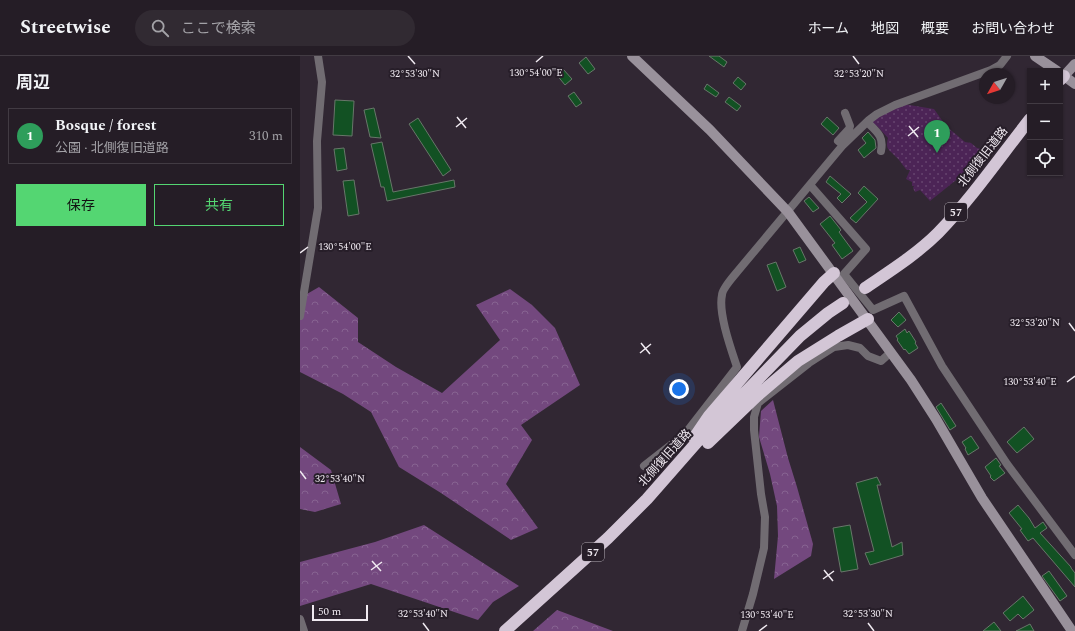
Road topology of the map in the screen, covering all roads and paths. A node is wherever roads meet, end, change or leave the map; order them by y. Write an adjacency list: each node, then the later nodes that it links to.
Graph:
1 (318, 56): 20 (street)
2 (632, 56): 16 (street)
3 (1007, 56): 11 (street)
4 (1034, 56): 6 (street)
5 (1075, 64): 7 (street)
6 (1050, 68)
7 (1063, 73)
8 (1063, 77): 9 (street)
9 (1075, 84)
10 (845, 113): 13 (street)
11 (867, 122): 13 (street); 14 (street)
12 (1027, 123): 18 (highway, 北側復旧道路 / 57)
13 (843, 145): 15 (street)
14 (881, 151)
15 (810, 185): 16 (street); 25 (street)
16 (788, 212): 17 (street); 23 (street)
17 (834, 273): 21 (street); 24 (highway)
18 (865, 288)
19 (843, 303): 24 (highway, 北側復旧道路 / 57)
20 (300, 316)
21 (868, 319): 22 (street); 24 (highway)
22 (892, 352): 29 (street); 30 (street)
23 (644, 466)
24 (675, 467): 28 (highway, 北側復旧道路 / 57)
25 (1075, 555)
26 (300, 619): 27 (street)
27 (304, 631)
28 (505, 631)
29 (742, 631)
30 (1072, 631)

